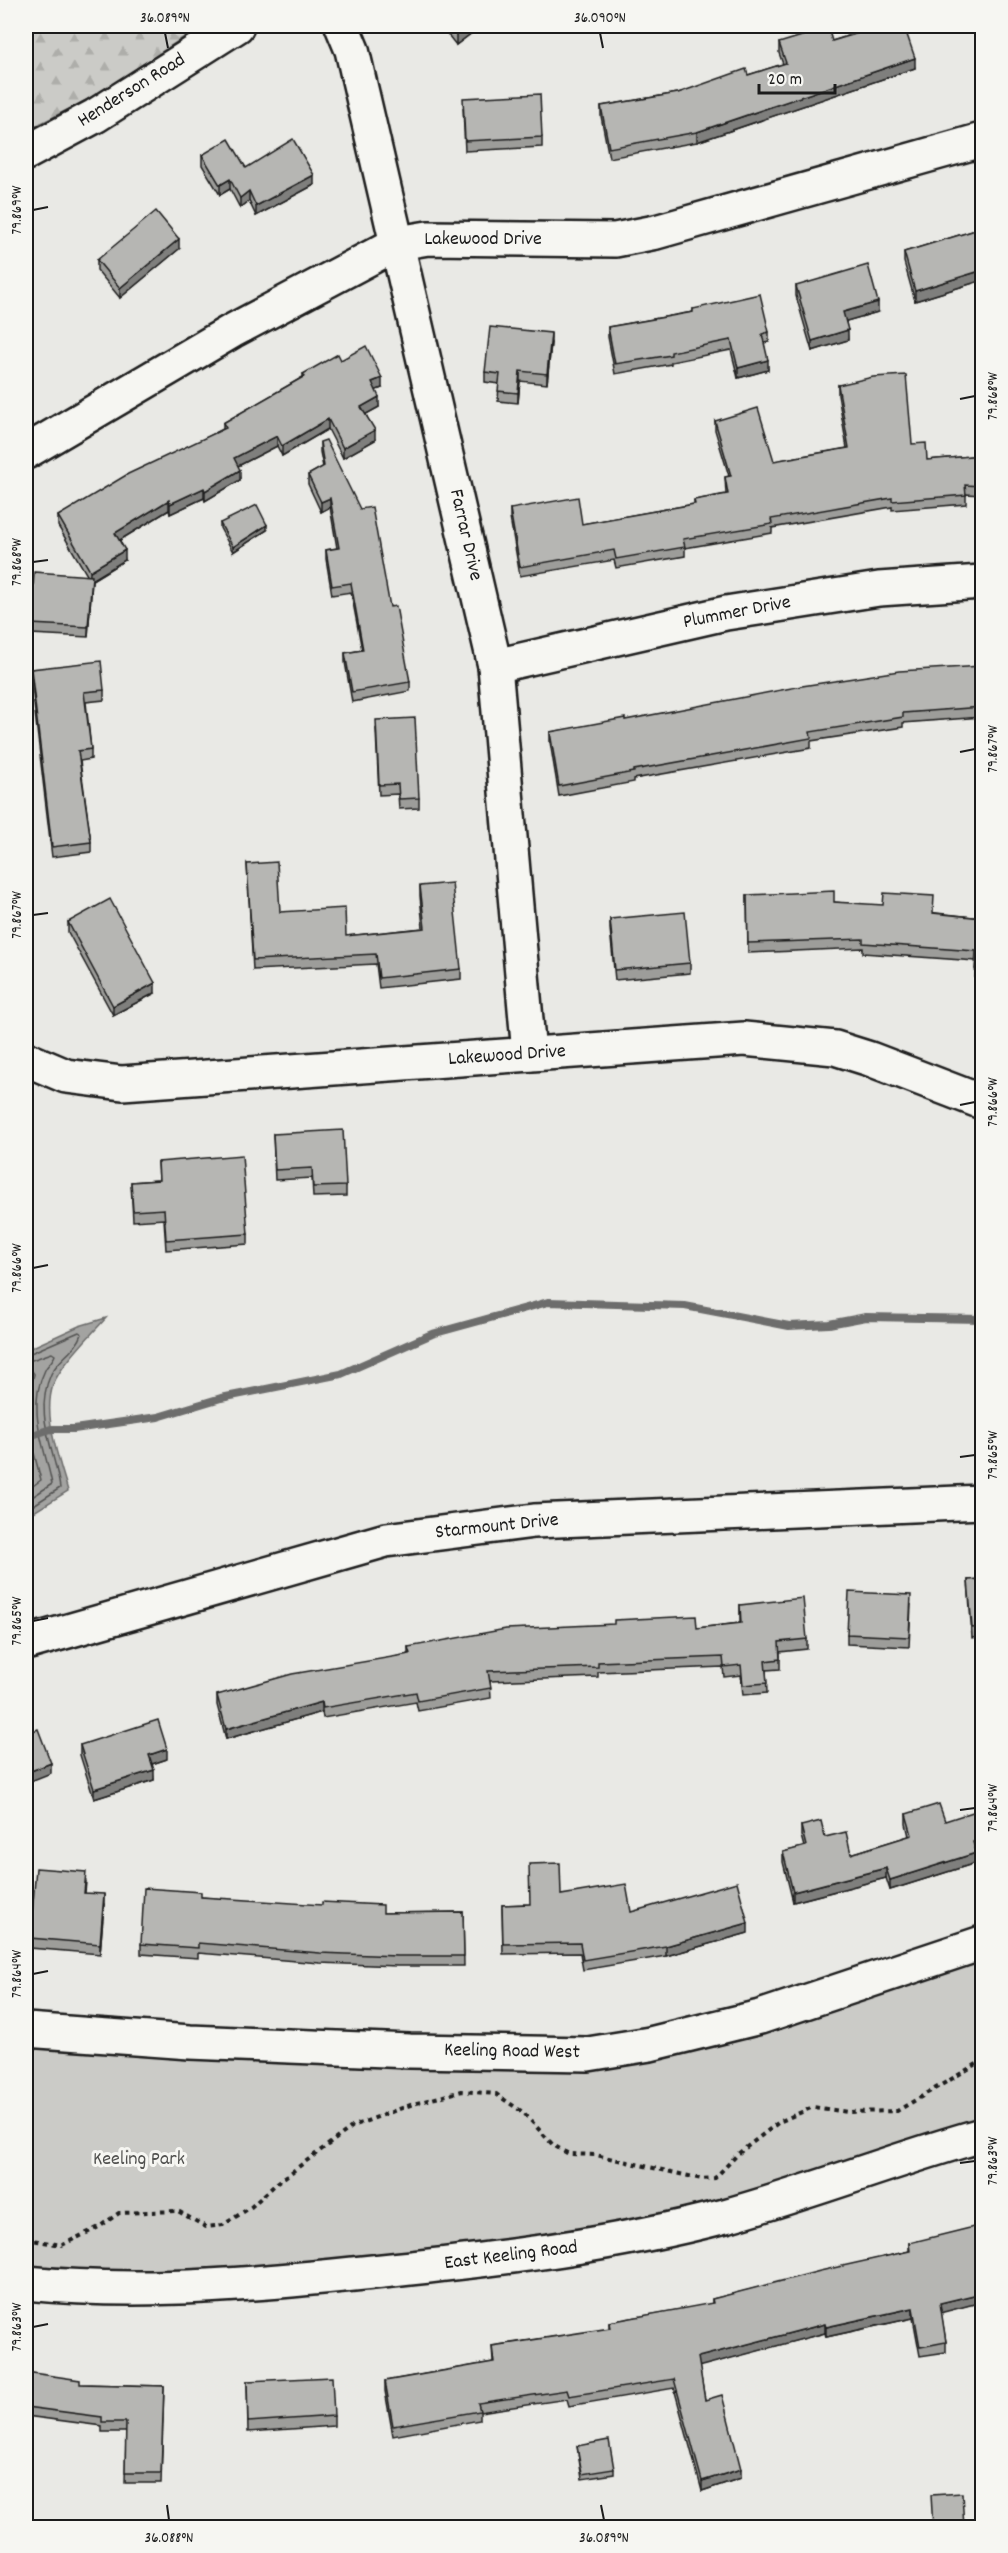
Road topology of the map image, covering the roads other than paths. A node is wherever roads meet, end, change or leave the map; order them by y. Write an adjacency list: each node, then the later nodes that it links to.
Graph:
1 (237, 26): 4 (street, Henderson Road)
2 (342, 26): 5 (street, Farrar Drive)
3 (982, 140): 5 (street, Lakewood Drive)
4 (26, 153)
5 (398, 243): 6 (street, Lakewood Drive); 8 (street, Farrar Drive)
6 (26, 452)
7 (982, 582): 8 (street, Plummer Drive)
8 (495, 666): 9 (street, Farrar Drive)
9 (529, 1054): 10 (street, Lakewood Drive); 11 (street, Lakewood Drive)
10 (26, 1059)
11 (982, 1102)
12 (982, 1502): 13 (street, Starmount Drive)
13 (26, 1643)
14 (982, 1943): 15 (street, Keeling Road West)
15 (26, 2030)
16 (982, 2135): 17 (street, East Keeling Road)
17 (26, 2283)

